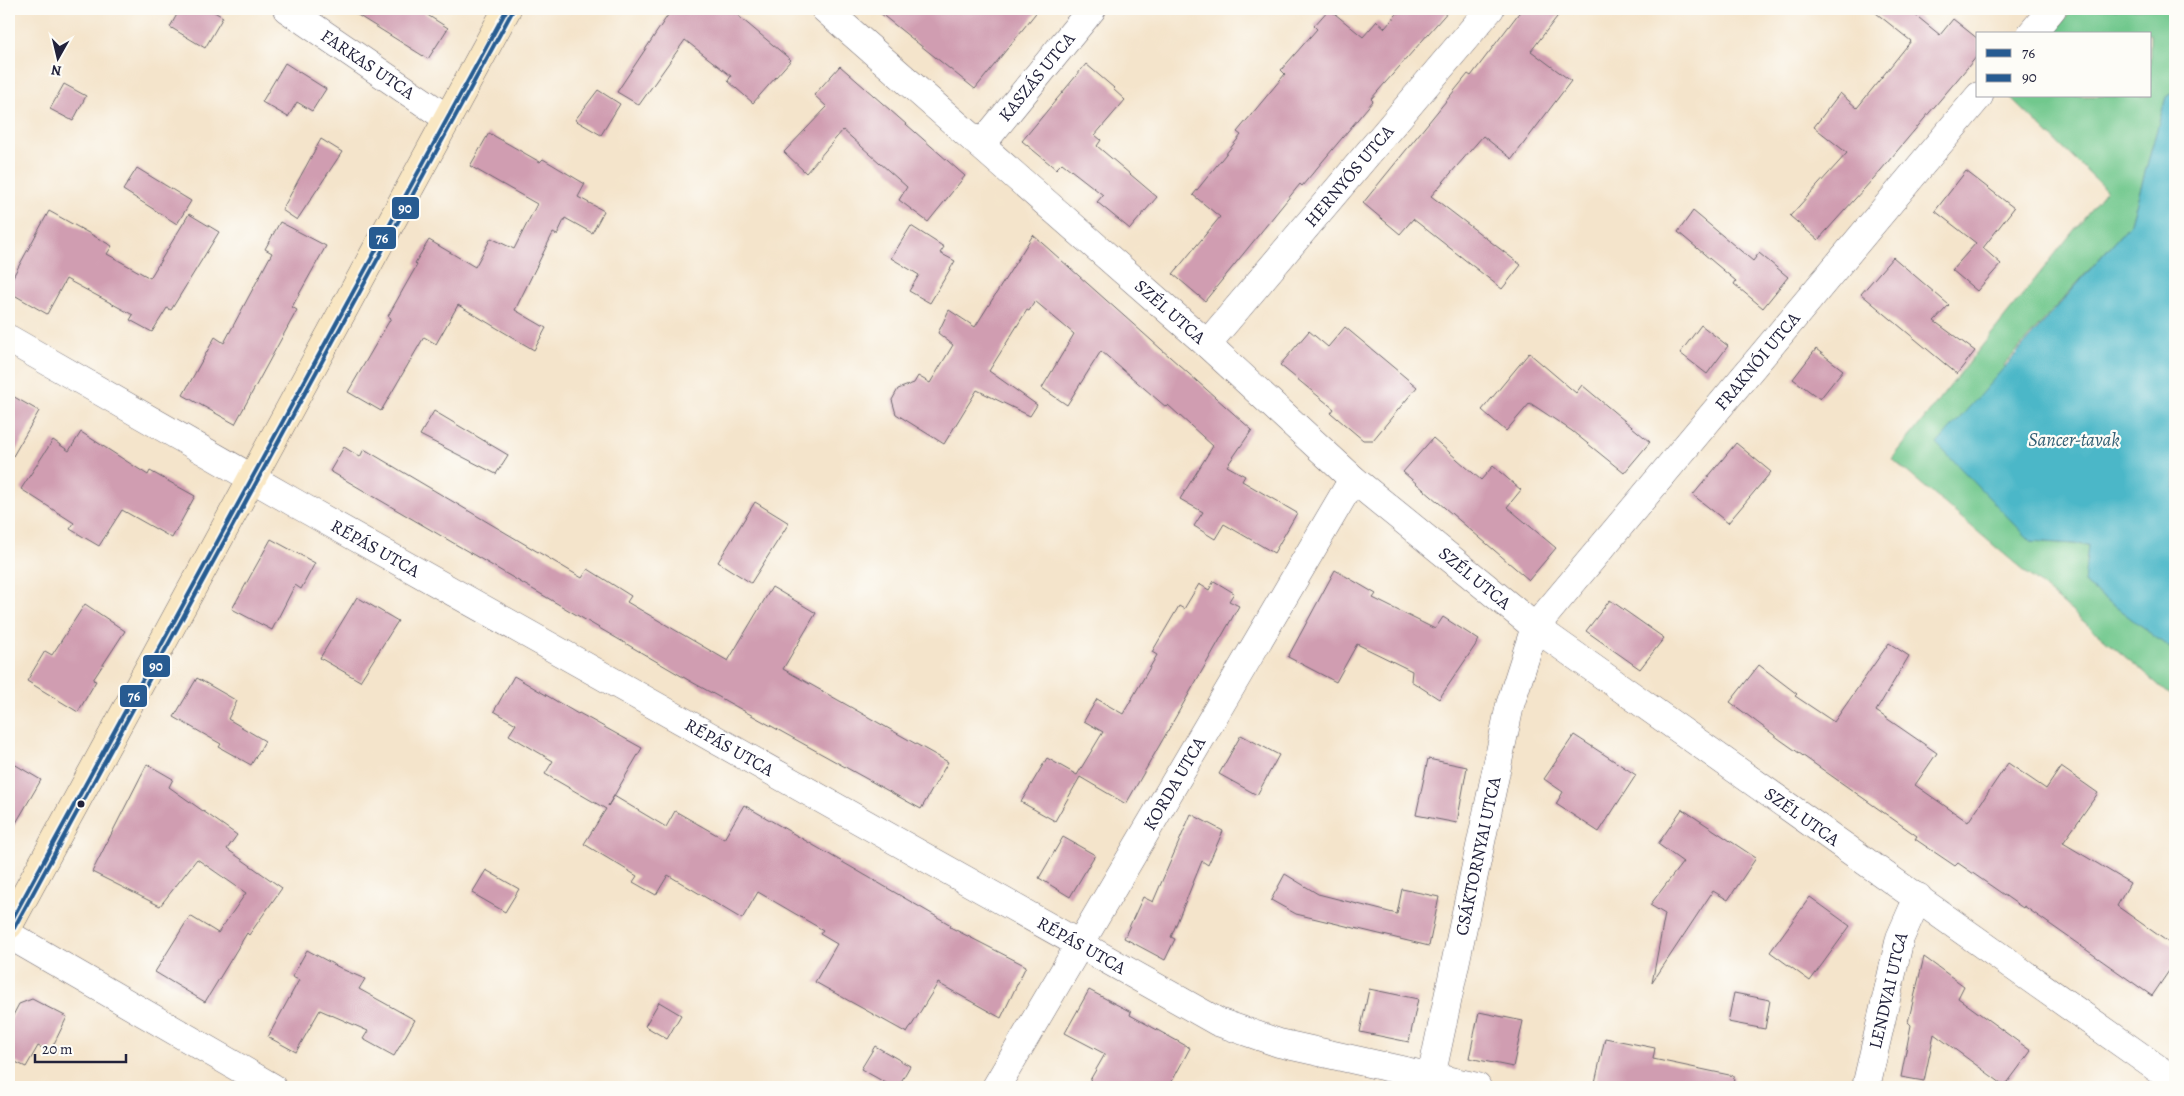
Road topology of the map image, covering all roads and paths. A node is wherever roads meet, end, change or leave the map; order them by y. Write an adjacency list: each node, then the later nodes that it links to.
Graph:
1 (287, 9): 9 (street, FARKAS UTCA)
2 (507, 9): 9 (street)
3 (826, 9): 10 (street, SZÉL UTCA)
4 (1092, 9): 10 (street, KASZÁS UTCA)
5 (1490, 9): 12 (street, HERNYÓS UTCA)
6 (2052, 9): 7 (street)
7 (2033, 32)
8 (1977, 98): 15 (street, FRAKNÓI UTCA)
9 (448, 119): 13 (street)
10 (981, 145): 12 (street, SZÉL UTCA)
11 (9, 339): 13 (street, RÉPÁS UTCA)
12 (1207, 344): 14 (street, SZÉL UTCA)
13 (253, 479): 17 (street); 19 (street, RÉPÁS UTCA)
14 (1353, 479): 15 (street, SZÉL UTCA); 19 (street, KORDA UTCA)
15 (1535, 627): 16 (street, SZÉL UTCA); 21 (street, CSÁKTORNYAI UTCA)
16 (1918, 897): 20 (street, SZÉL UTCA); 25 (street, LENDVAI UTCA)
17 (9, 925)
18 (9, 935): 22 (street)
19 (1080, 945): 21 (street, RÉPÁS UTCA); 23 (street, KORDA UTCA)
20 (2175, 1081)
21 (1430, 1082): 24 (street, RÉPÁS UTCA)
22 (272, 1087)
23 (996, 1087)
24 (1477, 1087)
25 (1866, 1087)

